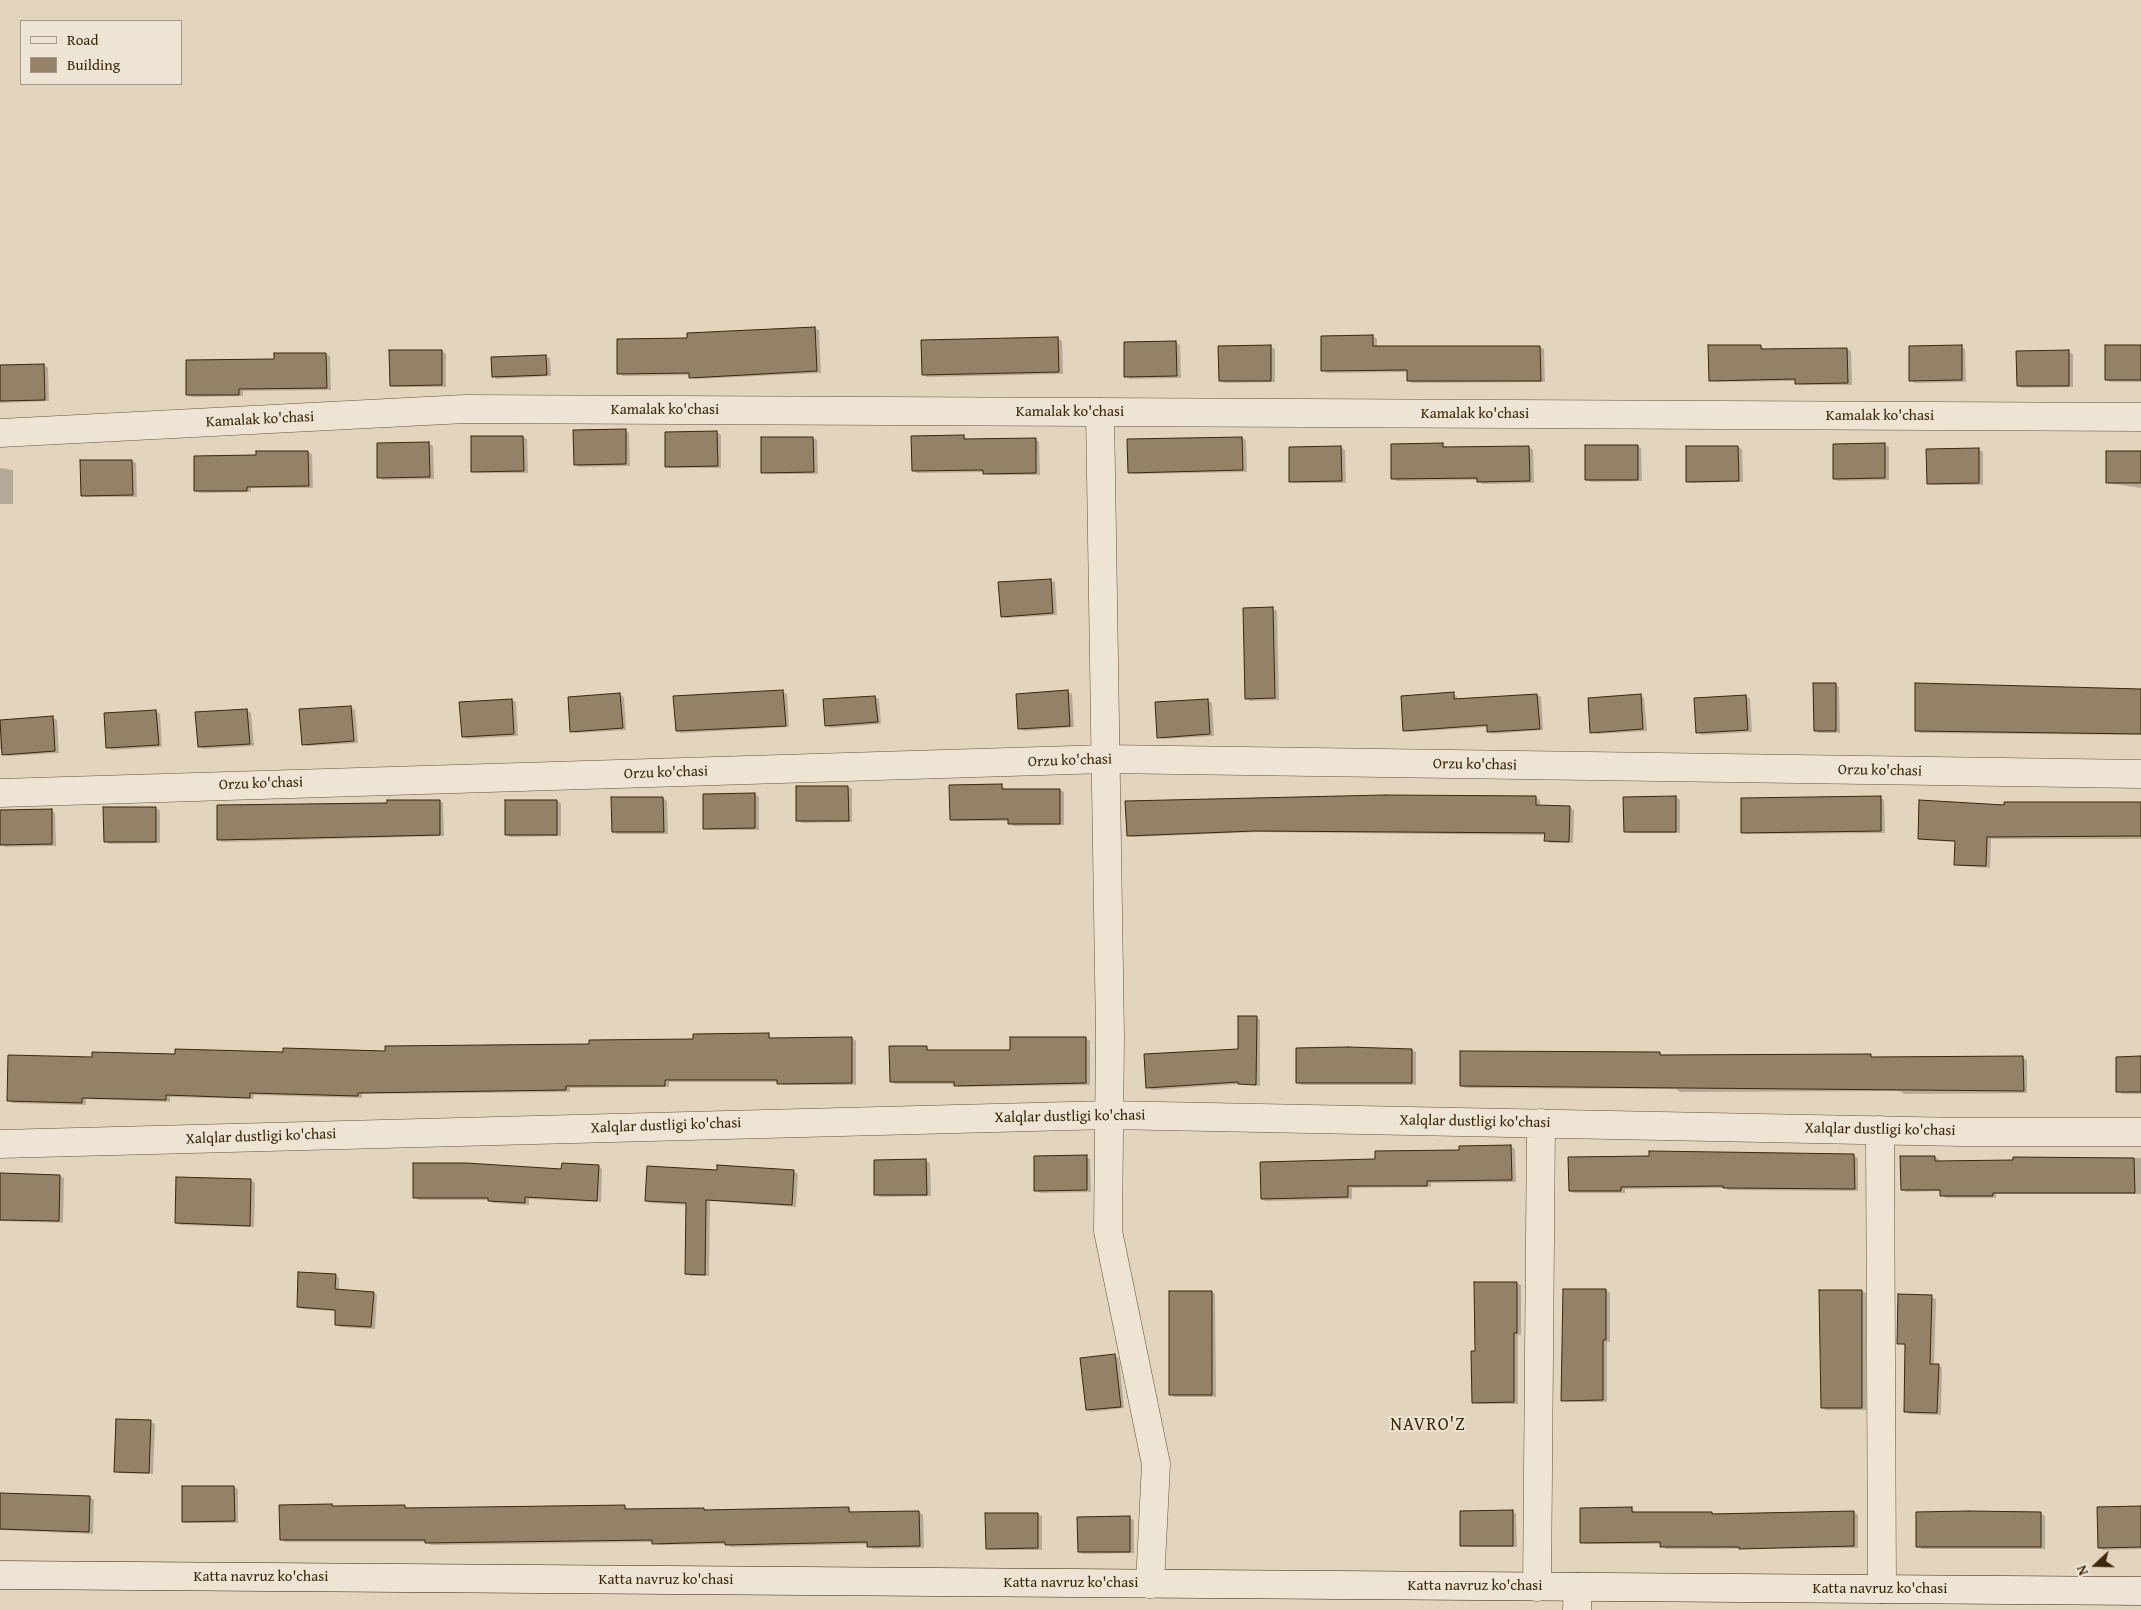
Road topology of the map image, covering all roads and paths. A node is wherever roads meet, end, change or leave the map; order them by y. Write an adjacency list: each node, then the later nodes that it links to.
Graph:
1 (1100, 412): 2 (street, Kamalak ko'chasi); 3 (street, Kamalak ko'chasi); 4 (street)
2 (2141, 417)
3 (0, 433)
4 (1106, 759): 5 (street, Orzu ko'chasi); 6 (street, Orzu ko'chasi); 7 (street)
5 (2141, 774)
6 (0, 793)
7 (1109, 1115): 8 (street, Xalqlar dustligi ko'chasi); 11 (street, Xalqlar dustligi ko'chasi); 13 (street)
8 (1541, 1123): 9 (street, Xalqlar dustligi ko'chasi); 14 (street)
9 (1880, 1130): 10 (street, Xalqlar dustligi ko'chasi); 15 (street)
10 (2141, 1132)
11 (0, 1144)
12 (0, 1575): 13 (street, Katta navruz ko'chasi)
13 (1150, 1584): 14 (street, Katta navruz ko'chasi)
14 (1537, 1587): 17 (street, Katta navruz ko'chasi)
15 (1882, 1589): 16 (street, Katta navruz ko'chasi); 17 (street, Katta navruz ko'chasi)
16 (2141, 1591)
17 (1578, 1598)

